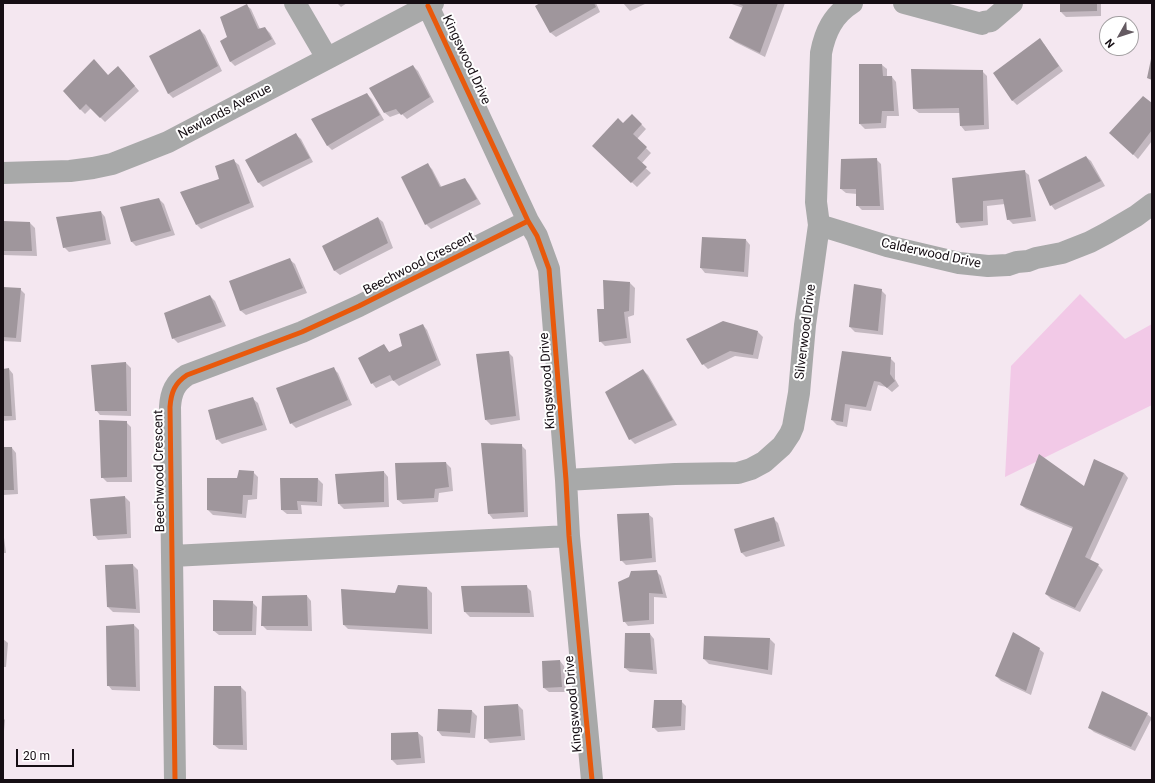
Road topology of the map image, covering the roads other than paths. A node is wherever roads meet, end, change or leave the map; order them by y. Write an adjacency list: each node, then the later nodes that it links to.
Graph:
1 (295, 3): 6 (street)
2 (852, 3): 10 (street, Silverwood Drive)
3 (904, 3): 4 (street)
4 (1012, 3)
5 (431, 4): 6 (street, Newlands Avenue); 9 (street, Kingswood Drive)
6 (327, 58): 7 (street, Newlands Avenue)
7 (3, 173)
8 (1152, 204): 10 (street, Calderwood Drive)
9 (528, 221): 11 (street, Kingswood Drive); 13 (street, Beechwood Crescent)
10 (819, 225): 11 (street, Silverwood Drive)
11 (566, 480): 12 (street, Kingswood Drive)
12 (569, 536): 13 (street); 15 (street, Kingswood Drive)
13 (172, 556): 14 (street, Beechwood Crescent)
14 (175, 780)
15 (592, 780)

